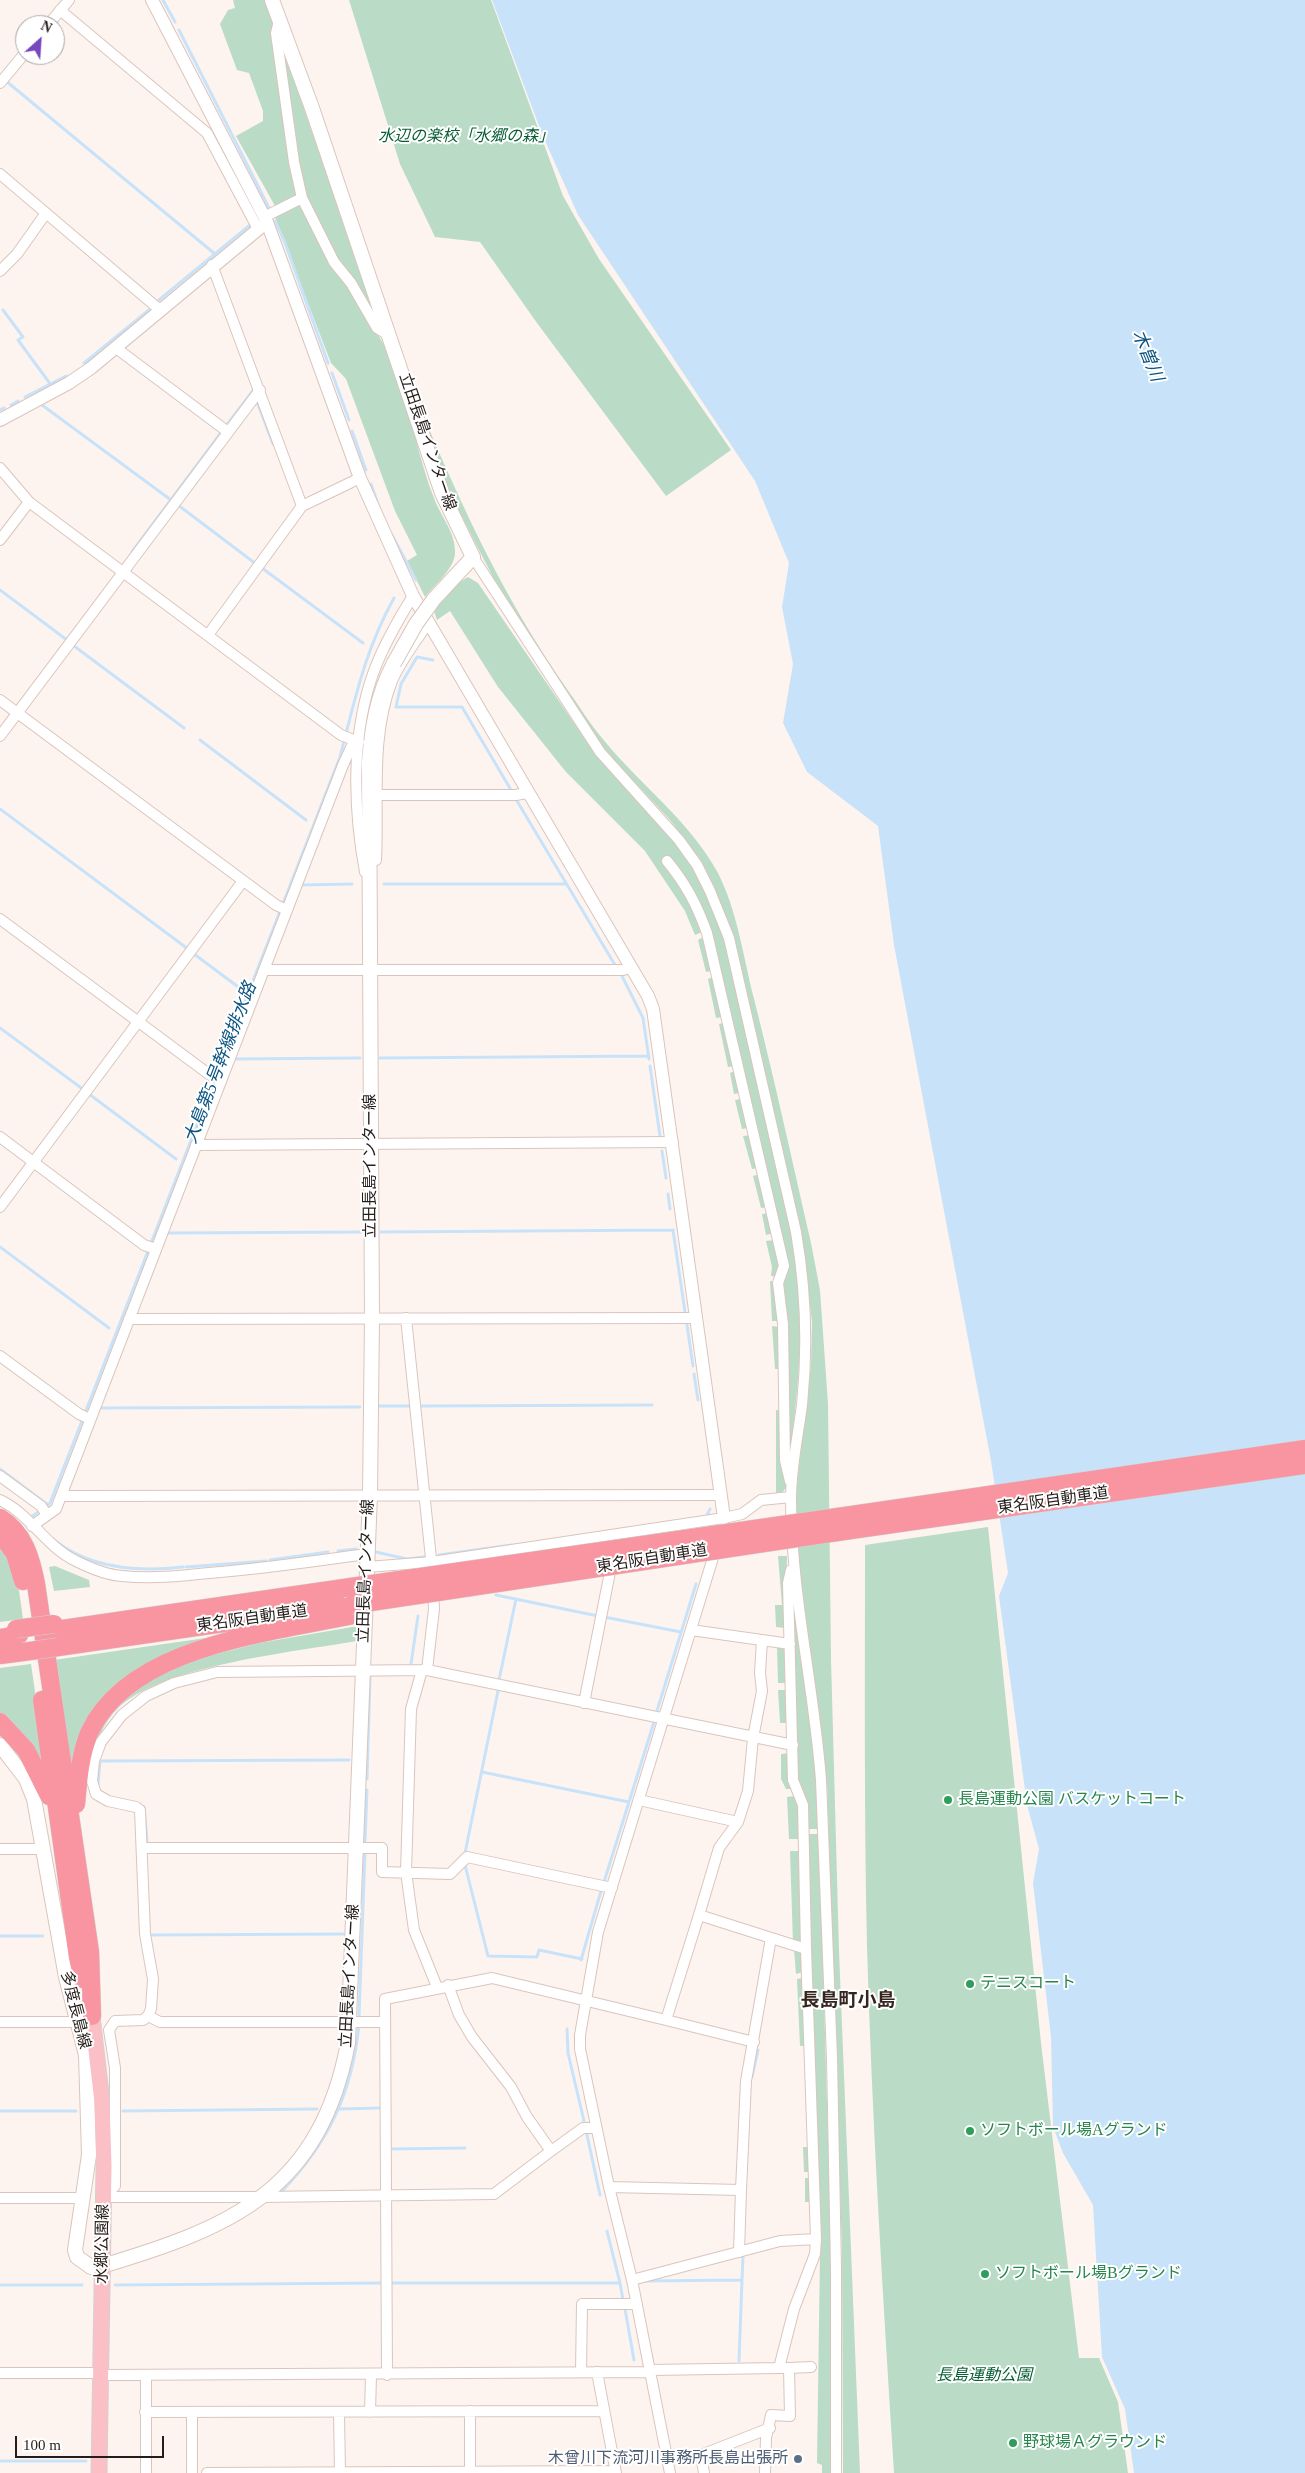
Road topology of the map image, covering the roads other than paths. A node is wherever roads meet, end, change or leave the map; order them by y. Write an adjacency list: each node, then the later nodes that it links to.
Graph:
1 (69, 0): 4 (street)
2 (152, 0): 12 (street)
3 (272, 0): 6 (main road, 立田長島インター線)
4 (60, 10): 5 (street); 12 (street)
5 (56, 15)
6 (279, 21): 10 (street); 16 (main road, 立田長島インター線)
7 (15, 65): 8 (street)
8 (0, 83)
9 (0, 174): 11 (street)
10 (302, 198): 12 (street); 16 (street)
11 (46, 213): 14 (street); 15 (street)
12 (263, 222): 13 (street); 22 (street)
13 (212, 265): 15 (street); 18 (street)
14 (0, 271)
15 (160, 310): 17 (street)
16 (390, 336): 26 (main road, 立田長島インター線)
17 (116, 348): 19 (street); 20 (street)
18 (260, 390): 20 (street); 24 (street)
19 (0, 420)
20 (228, 432): 27 (street)
21 (0, 468): 23 (street)
22 (360, 478): 24 (street); 28 (street)
23 (29, 502): 25 (street); 27 (street)
24 (302, 506): 30 (street)
25 (0, 540)
26 (473, 557): 39 (main road, 立田長島インター線, bridge); 63 (street)
27 (122, 572): 30 (street); 32 (street)
28 (413, 596): 29 (street); 34 (street)
29 (428, 622): 35 (street); 36 (street)
30 (208, 635): 34 (street)
31 (0, 700): 32 (street)
32 (17, 713): 33 (street); 38 (street)
33 (0, 736)
34 (355, 741): 39 (street); 40 (street)
35 (526, 792): 36 (street); 42 (street)
36 (377, 795): 39 (street)
37 (667, 861): 63 (street)
38 (243, 881): 40 (street); 45 (street)
39 (369, 897): 44 (main road, 立田長島インター線)
40 (282, 908): 43 (street)
41 (0, 919): 45 (street)
42 (630, 968): 44 (street); 48 (street)
43 (264, 970): 44 (street); 46 (street)
44 (369, 971): 50 (main road, 立田長島インター線)
45 (138, 1022): 46 (street); 51 (street)
46 (217, 1078): 49 (street)
47 (0, 1137): 51 (street)
48 (673, 1142): 50 (street); 56 (street)
49 (196, 1145): 50 (street); 53 (street)
50 (370, 1145): 54 (main road, 立田長島インター線)
51 (34, 1162): 52 (street); 53 (street)
52 (0, 1207)
53 (151, 1248): 57 (street)
54 (372, 1318): 55 (street); 57 (street); 65 (main road, 立田長島インター線)
55 (406, 1318): 56 (street); 64 (street)
56 (698, 1318): 66 (street)
57 (129, 1319): 59 (street)
58 (0, 1356): 59 (street)
59 (86, 1417): 67 (street)
60 (1305, 1449): 80 (highway, 東名阪自動車道, bridge)
61 (1305, 1465): 78 (highway, 東名阪自動車道, bridge)
62 (0, 1476): 69 (street)
63 (792, 1492): 71 (street); 75 (street)
64 (426, 1494): 65 (street); 66 (street); 77 (street)
65 (370, 1495): 67 (street); 76 (main road, 立田長島インター線)
66 (721, 1495): 71 (street)
67 (60, 1496): 69 (street)
68 (0, 1500): 72 (street)
69 (45, 1511): 72 (street)
70 (0, 1518): 96 (highway)
71 (724, 1518): 74 (street); 79 (street)
72 (32, 1526): 76 (street)
73 (0, 1533): 96 (highway)
74 (617, 1535): 77 (street); 88 (street)
75 (793, 1560): 84 (street); 157 (street)
76 (367, 1561): 77 (street); 87 (main road, 立田長島インター線)
77 (432, 1562): 86 (street)
78 (352, 1610): 80 (highway, 東名阪自動車道); 96 (highway)
79 (691, 1630): 83 (street); 89 (street)
80 (56, 1634): 81 (highway, bridge); 81 (highway, 東名阪自動車道, bridge)
81 (14, 1637): 82 (highway, 東名阪自動車道); 85 (highway, 東名阪自動車道)
82 (0, 1638)
83 (762, 1640): 84 (street); 91 (street)
84 (790, 1644): 93 (street)
85 (0, 1655)
86 (424, 1670): 87 (street); 88 (street); 101 (street)
87 (363, 1671): 97 (main road, 立田長島インター線); 98 (street)
88 (584, 1703): 89 (street)
89 (664, 1720): 91 (street); 94 (street)
90 (0, 1722): 96 (highway)
91 (753, 1738): 93 (street); 95 (street)
92 (0, 1745): 100 (main road, 多度長島線)
93 (793, 1746): 105 (street)
94 (639, 1800): 95 (street); 102 (street)
95 (738, 1822): 103 (street)
96 (68, 1838): 110 (highway)
97 (357, 1847): 98 (street); 101 (street); 112 (main road, 立田長島インター線)
98 (142, 1848): 109 (street)
99 (0, 1849): 100 (street)
100 (44, 1849): 110 (main road, 多度長島線)
101 (406, 1872): 102 (street); 107 (street)
102 (612, 1888): 108 (street)
103 (699, 1915): 104 (street); 111 (street)
104 (771, 1938): 105 (street); 115 (street)
105 (806, 1949): 125 (street)
106 (448, 1985): 107 (street); 108 (street); 117 (street)
107 (437, 1988): 114 (street)
108 (586, 2002): 111 (street); 116 (street)
109 (148, 2016): 112 (street); 121 (street)
110 (86, 2019): 113 (street); 121 (main road, 水郷公園線); 123 (main road, 多度長島線)
111 (666, 2020): 115 (street)
112 (350, 2021): 114 (street); 124 (main road, 立田長島インター線)
113 (0, 2022)
114 (384, 2022): 120 (street)
115 (754, 2042): 119 (street)
116 (596, 2128): 117 (street); 118 (street)
117 (551, 2151): 120 (street)
118 (609, 2187): 119 (street); 128 (street)
119 (742, 2190): 126 (street)
120 (384, 2196): 124 (street); 137 (street)
121 (104, 2197): 124 (street); 127 (main road, 水郷公園線)
122 (0, 2198): 123 (street)
123 (84, 2198): 127 (main road, 多度長島線)
124 (262, 2198): 127 (main road, 立田長島インター線)
125 (816, 2238): 126 (street); 130 (street)
126 (739, 2252): 128 (street)
127 (102, 2266): 136 (main road, 水郷公園線)
128 (632, 2280): 129 (street)
129 (637, 2304): 132 (street); 133 (street)
130 (784, 2368): 131 (street); 132 (street); 146 (street)
131 (811, 2368)
132 (650, 2371): 134 (street); 154 (street)
133 (581, 2372): 134 (street); 137 (street)
134 (597, 2372): 141 (street)
135 (0, 2373): 136 (street)
136 (100, 2374): 139 (street); 149 (main road, 水郷公園線)
137 (387, 2374): 138 (street)
138 (371, 2375): 139 (street); 144 (street)
139 (146, 2376): 142 (street)
140 (470, 2411): 141 (street); 144 (street); 147 (street)
141 (604, 2411): 148 (street)
142 (145, 2412): 145 (street); 150 (street)
143 (339, 2412): 144 (street); 145 (street); 153 (street)
144 (370, 2412)
145 (192, 2413): 151 (street)
146 (770, 2428): 155 (street); 156 (street)
147 (470, 2472): 148 (street); 153 (street)
148 (616, 2472)
149 (99, 2473)
150 (146, 2473)
151 (192, 2473)
152 (207, 2473): 153 (street)
153 (340, 2473)
154 (670, 2473)
155 (704, 2473)
156 (765, 2473)
157 (836, 2473)

